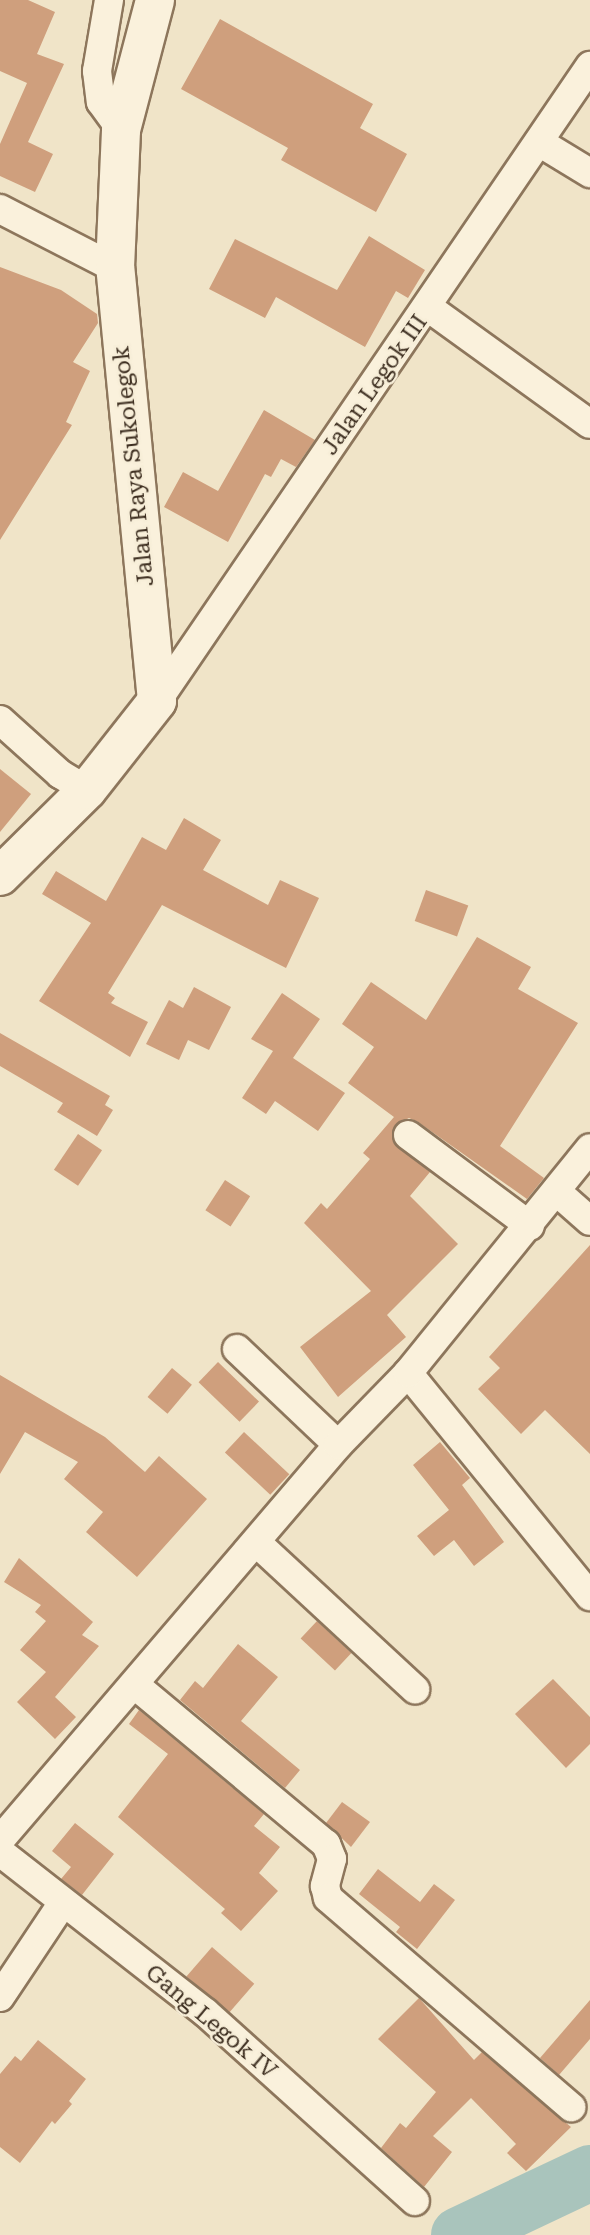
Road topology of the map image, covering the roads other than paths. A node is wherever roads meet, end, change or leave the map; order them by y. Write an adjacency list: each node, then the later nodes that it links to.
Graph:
1 (109, 0): 4 (street)
2 (155, 0): 4 (street, Jalan Raya Sukolegok)
3 (590, 66): 5 (street, Jalan Legok III)
4 (121, 130): 8 (street, Jalan Raya Sukolegok)
5 (539, 142): 6 (street); 9 (street, Jalan Legok III)
6 (590, 173)
7 (0, 209): 8 (street)
8 (115, 268): 11 (street, Jalan Raya Sukolegok)
9 (429, 307): 10 (street); 11 (street, Jalan Legok III)
10 (590, 424)
11 (157, 701): 13 (street)
12 (0, 720): 13 (street)
13 (87, 790): 14 (street)
14 (0, 876)
15 (408, 1135): 19 (street)
16 (590, 1148): 17 (street)
17 (556, 1191): 18 (street); 19 (street)
18 (590, 1221)
19 (530, 1226): 21 (street)
20 (237, 1349): 22 (street)
21 (408, 1373): 22 (street); 24 (street)
22 (338, 1445): 23 (street)
23 (256, 1542): 25 (street); 26 (street)
24 (590, 1596)
25 (135, 1685): 27 (street); 31 (street)
26 (415, 1689)
27 (0, 1840)
28 (0, 1852): 29 (street, Gang Legok IV)
29 (62, 1905): 30 (street); 32 (street, Gang Legok IV)
30 (0, 1997)
31 (571, 2107)
32 (415, 2201)

